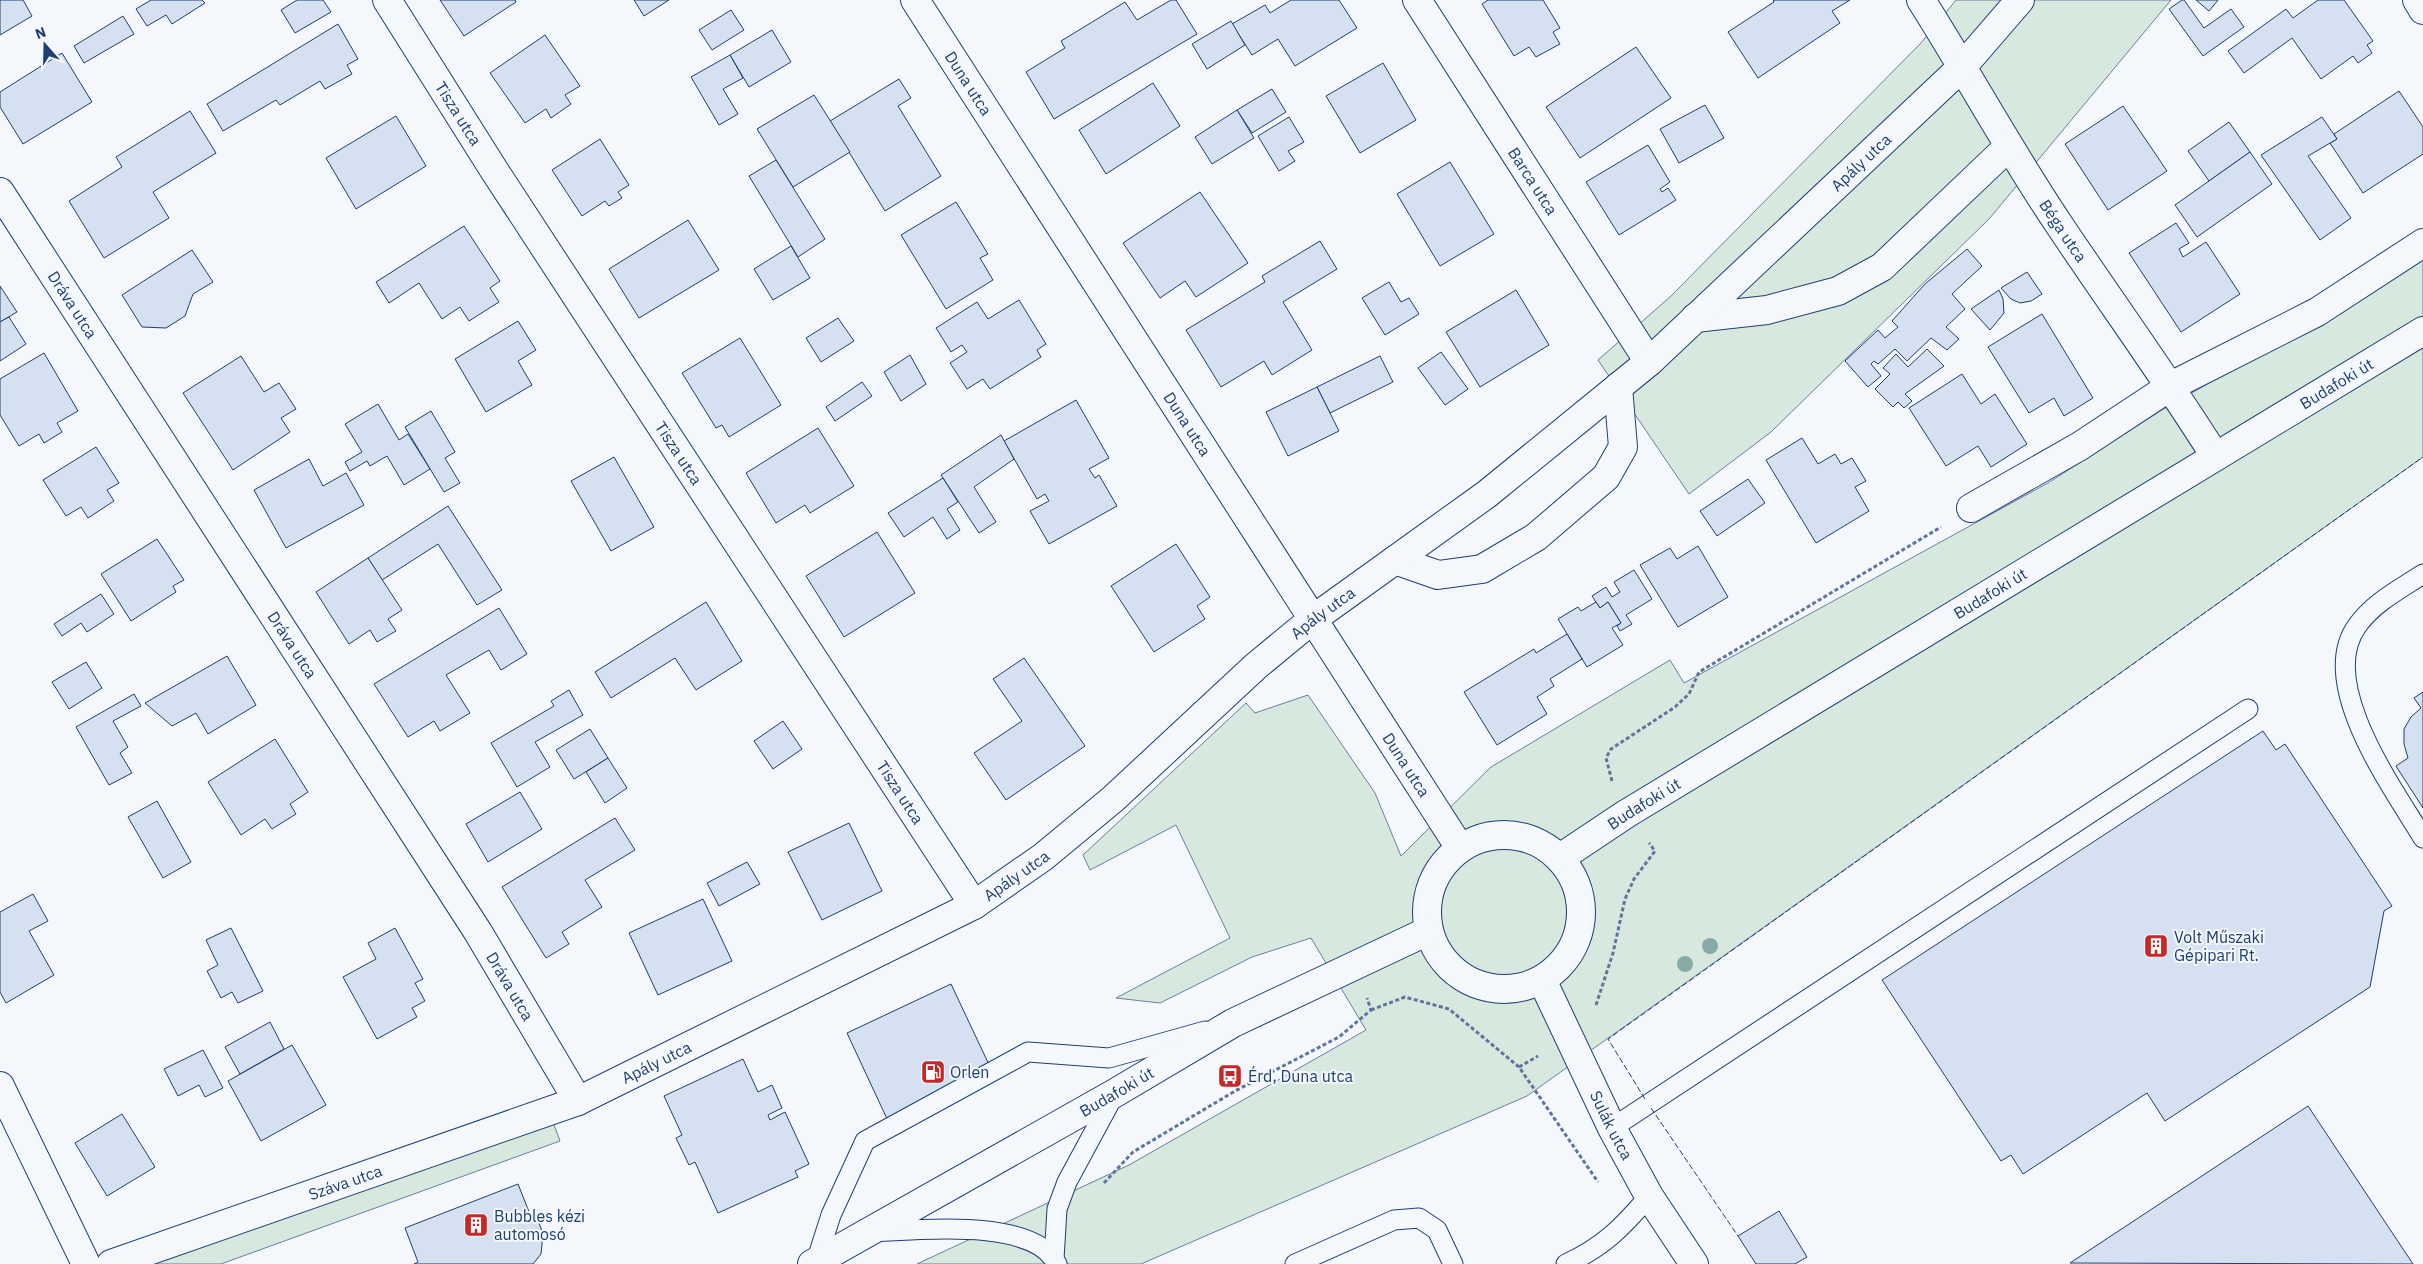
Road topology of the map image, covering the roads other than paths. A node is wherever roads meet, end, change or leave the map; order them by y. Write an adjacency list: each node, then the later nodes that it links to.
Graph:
1 (387, 0): 26 (street, Tisza utca)
2 (915, 0): 21 (street, Duna utca)
3 (1417, 0): 14 (street, Barca utca)
4 (1921, 0): 8 (street, Béga utca)
5 (2020, 0): 8 (street, Apály utca)
6 (2417, 0): 7 (street)
7 (2423, 10)
8 (1963, 66): 9 (street, Béga utca); 12 (street, Apály utca)
9 (2008, 147): 12 (street); 15 (street, Béga utca)
10 (0, 192): 32 (street, Dráva utca)
11 (2423, 243): 15 (street)
12 (1695, 318): 14 (street, Apály utca)
13 (2423, 331): 17 (street, Budafoki út)
14 (1649, 362): 16 (street, Apály utca)
15 (2171, 386): 17 (street, Béga utca); 18 (street)
16 (1618, 387): 19 (street, Apály utca); 19 (street)
17 (2215, 456): 25 (street, Budafoki út)
18 (1971, 508)
19 (1395, 560): 21 (street, Apály utca)
20 (2423, 574): 23 (lane)
21 (1313, 619): 24 (street, Duna utca); 26 (street, Apály utca)
22 (2248, 709): 33 (lane)
23 (2423, 838)
24 (1460, 848): 25 (street); 27 (street)
25 (1560, 858): 28 (street)
26 (974, 905): 32 (street, Apály utca)
27 (1428, 931): 28 (street); 29 (street, Budafoki út)
28 (1542, 980): 33 (street, Sulák utca)
29 (1233, 1023): 31 (street, Budafoki út); 38 (lane)
30 (0, 1086): 39 (street)
31 (1115, 1093): 35 (street, Budafoki út); 37 (lane)
32 (578, 1101): 40 (street, Száva utca)
33 (1612, 1128): 34 (street, Sulák utca)
34 (1649, 1196): 36 (lane); 44 (street, Sulák utca)
35 (872, 1232): 37 (lane); 38 (street, Budafoki út)
36 (1589, 1259): 43 (lane)
37 (1055, 1262)
38 (814, 1263)
39 (86, 1264)
40 (111, 1264)
41 (1295, 1264): 42 (lane)
42 (1453, 1264)
43 (1566, 1264)
44 (1694, 1264)

